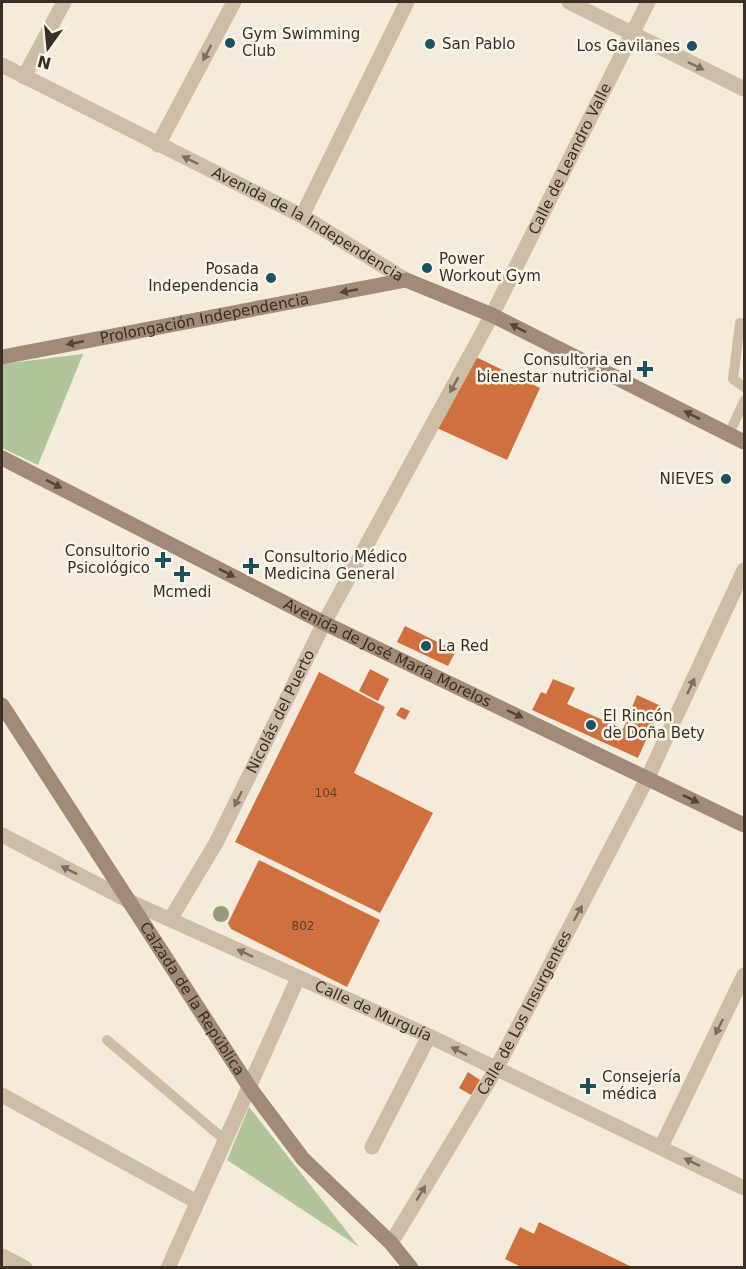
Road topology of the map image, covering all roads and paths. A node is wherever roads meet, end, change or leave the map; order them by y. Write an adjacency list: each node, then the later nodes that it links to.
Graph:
1 (64, 2): 8 (street)
2 (234, 2): 10 (street, one-way to 10)
3 (407, 2): 11 (street)
4 (569, 2): 6 (street)
5 (648, 2): 6 (street, Calle de Leandro Valle)
6 (632, 35): 9 (street, one-way to 9); 13 (street, Calle de Leandro Valle)
7 (2, 65): 8 (street, Avenida de la Independencia)
8 (24, 77): 10 (street, Avenida de la Independencia)
9 (744, 89)
10 (158, 145): 11 (street, Avenida de la Independencia, one-way to 10)
11 (302, 216): 12 (street, Avenida de la Independencia)
12 (406, 280): 13 (main road, Avenida de la Independencia); 15 (main road, Prolongación Independencia, one-way to 15)
13 (492, 315): 18 (main road, Avenida de la Independencia, one-way to 13); 22 (street, Nicolás del Puerto, one-way to 22)
14 (740, 323): 16 (lane)
15 (2, 357)
16 (744, 387)
17 (744, 400): 18 (lane)
18 (729, 434): 19 (main road, Avenida de la Independencia)
19 (744, 442)
20 (2, 458): 22 (main road, Avenida de José María Morelos, one-way to 22)
21 (744, 570): 24 (street, Calle de Los Insurgentes, one-way to 21)
22 (324, 623): 24 (main road, Avenida de José María Morelos, one-way to 24); 28 (street, Nicolás del Puerto, one-way to 28)
23 (2, 705): 27 (main road, Calzada de la República)
24 (648, 777): 25 (main road, Avenida de José María Morelos, one-way to 25); 33 (street, Calle de Los Insurgentes, one-way to 24)
25 (744, 825)
26 (2, 836): 27 (street, Calle de Murguía, one-way to 26)
27 (131, 902): 28 (street, Calle de Murguía); 34 (main road, Calzada de la República)
28 (171, 918): 30 (street, Calle de Murguía, one-way to 28)
29 (744, 975): 37 (street, one-way to 37)
30 (298, 978): 31 (street, Calle de Murguía); 34 (street)
31 (429, 1036): 33 (street, Calle de Murguía, one-way to 31); 38 (street)
32 (107, 1040): 36 (lane)
33 (496, 1069): 37 (street, Calle de Murguía); 41 (street, Calle de Los Insurgentes, one-way to 33)
34 (250, 1088): 36 (street); 41 (main road, Calzada de la República)
35 (2, 1095): 40 (street)
36 (226, 1141): 40 (street)
37 (661, 1147): 39 (street, Calle de Murguía, one-way to 37)
38 (372, 1148)
39 (744, 1188)
40 (197, 1202): 44 (street)
41 (391, 1243): 45 (main road, Calzada de la República)
42 (2, 1256): 43 (street)
43 (25, 1268)
44 (168, 1268)
45 (411, 1268)

